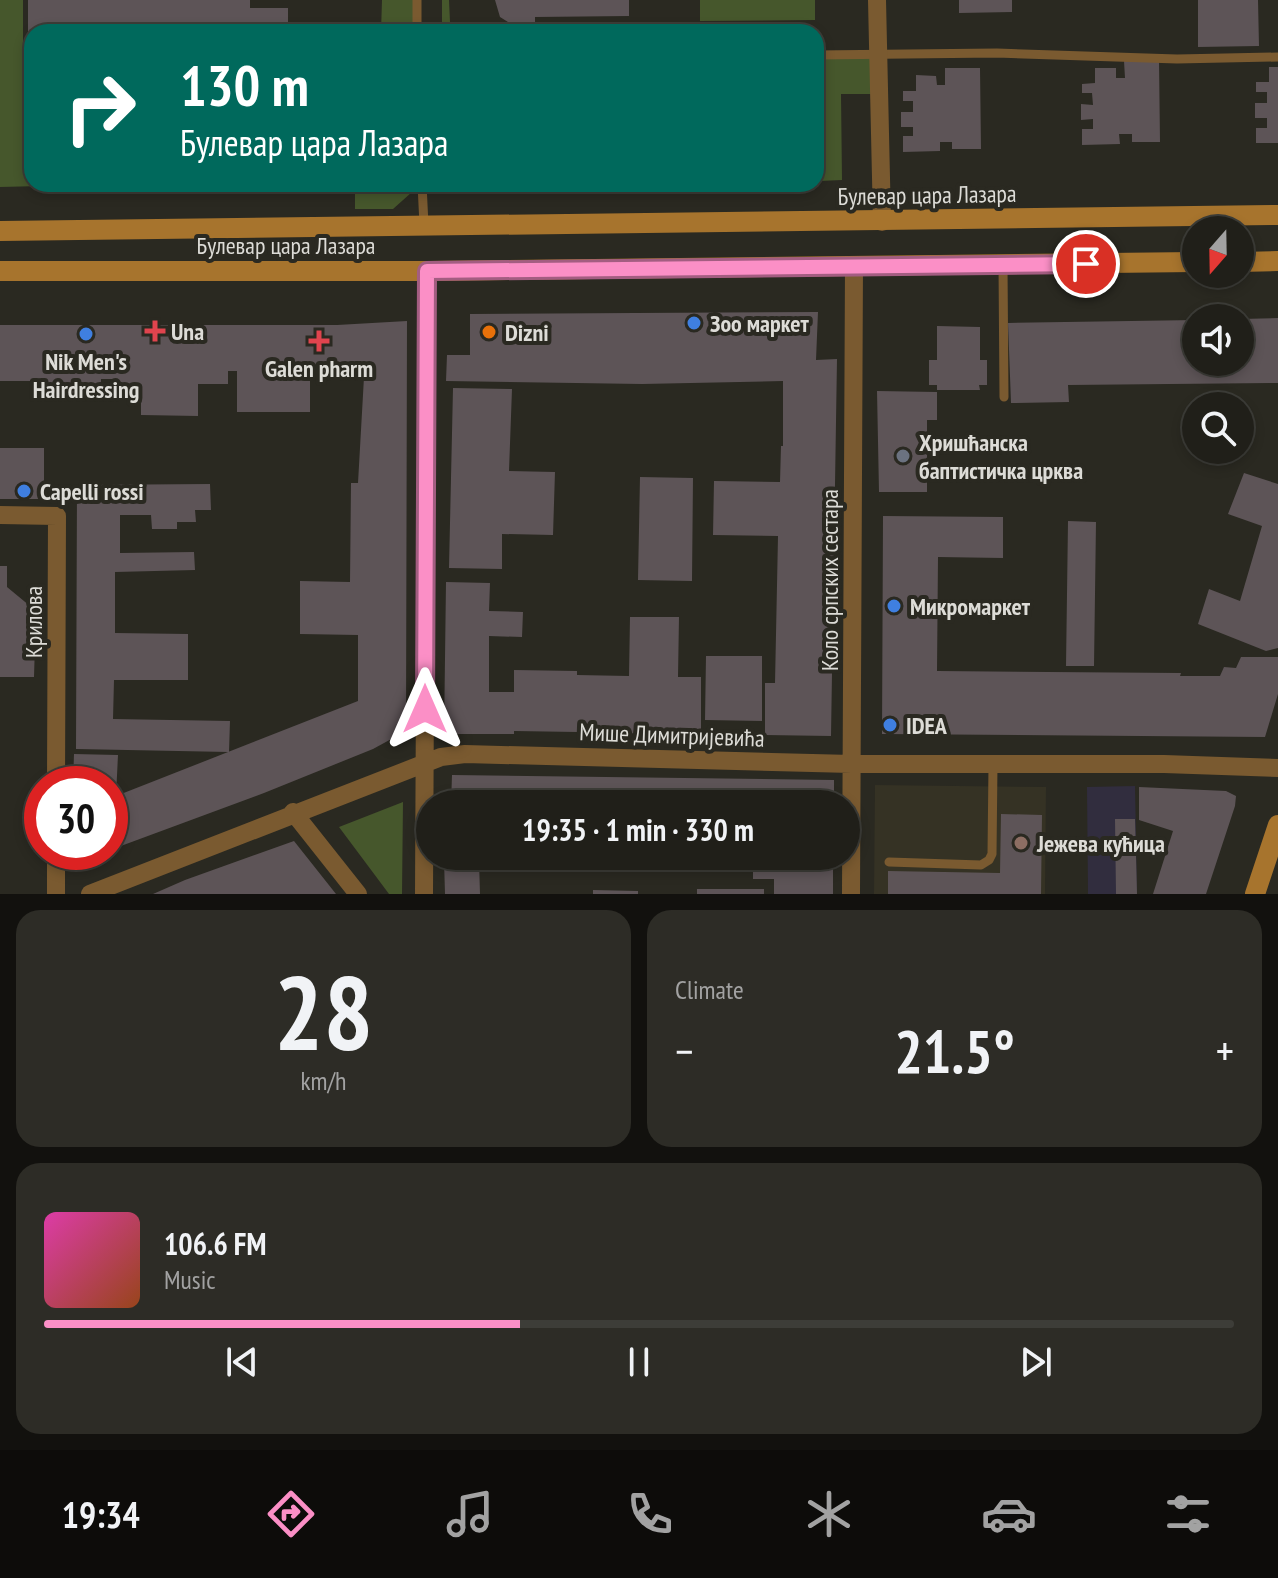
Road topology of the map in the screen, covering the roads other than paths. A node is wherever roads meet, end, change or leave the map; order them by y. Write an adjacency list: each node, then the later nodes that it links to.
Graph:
1 (417, 0): 3 (lane)
2 (877, 0): 4 (street)
3 (417, 24)
4 (878, 54): 5 (lane); 6 (lane); 9 (street)
5 (824, 55)
6 (1278, 57)
7 (422, 192): 10 (lane)
8 (1278, 215): 9 (main road, Булевар цара Лазара)
9 (882, 222): 10 (main road, Булевар цара Лазара)
10 (424, 225): 11 (main road, Булевар цара Лазара)
11 (0, 231)
12 (1278, 261): 14 (main road)
13 (1182, 262): 15 (main road, Булевар цара Лазара)
14 (1254, 262)
15 (1003, 265): 16 (main road, Булевар цара Лазара); 19 (lane)
16 (854, 266): 18 (main road, Булевар цара Лазара); 22 (street, Коло српских сестара)
17 (0, 271): 18 (main road, Булевар цара Лазара)
18 (427, 271): 21 (street)
19 (1004, 397)
20 (0, 515): 24 (street, Крилова)
21 (426, 761): 22 (street, Мише Димитријевића); 26 (street, Мише Димитријевића); 33 (street)
22 (852, 764): 23 (street, Мише Димитријевића); 34 (street, Коло српских сестара)
23 (993, 765): 25 (street, Мише Димитријевића); 28 (lane)
24 (56, 766)
25 (1278, 768)
26 (293, 812): 31 (street, Мише Димитријевића); 32 (street)
27 (1278, 825): 35 (main road)
28 (889, 862)
29 (56, 870): 30 (street)
30 (56, 894)
31 (90, 894)
32 (358, 894)
33 (424, 894)
34 (851, 894)
35 (1255, 894)

